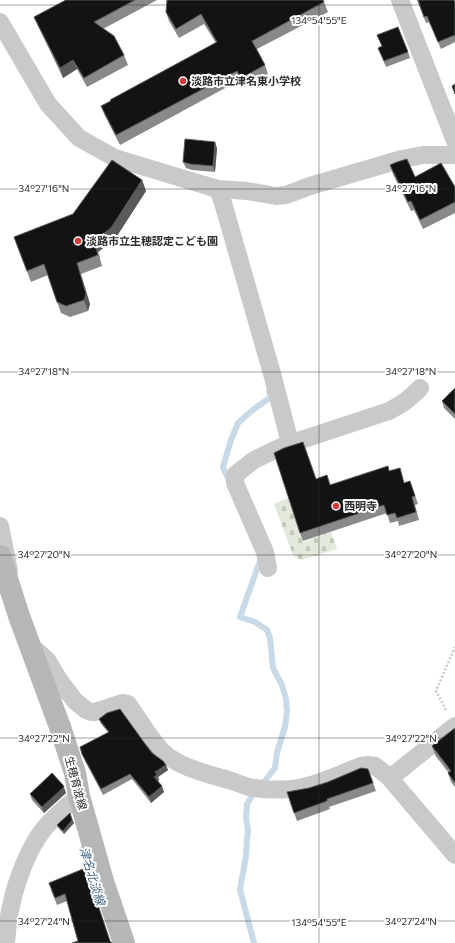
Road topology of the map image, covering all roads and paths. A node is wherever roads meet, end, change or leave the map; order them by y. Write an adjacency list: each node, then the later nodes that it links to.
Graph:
1 (400, 0): 3 (street)
2 (0, 22): 5 (street)
3 (455, 141)
4 (455, 155): 5 (street)
5 (218, 189): 7 (street)
6 (420, 388): 7 (street)
7 (290, 443): 10 (street)
8 (0, 526): 11 (street)
9 (0, 556): 11 (main road, 生穂育波線)
10 (268, 568)
11 (10, 588): 12 (main road, 生穂育波線)
12 (29, 644): 15 (street); 16 (main road, 生穂育波線)
13 (455, 647): 14 (path)
14 (451, 718): 15 (street)
15 (390, 778): 17 (street)
16 (80, 796): 18 (street); 19 (main road, 生穂育波線)
17 (455, 855)
18 (6, 943)
19 (124, 943)

